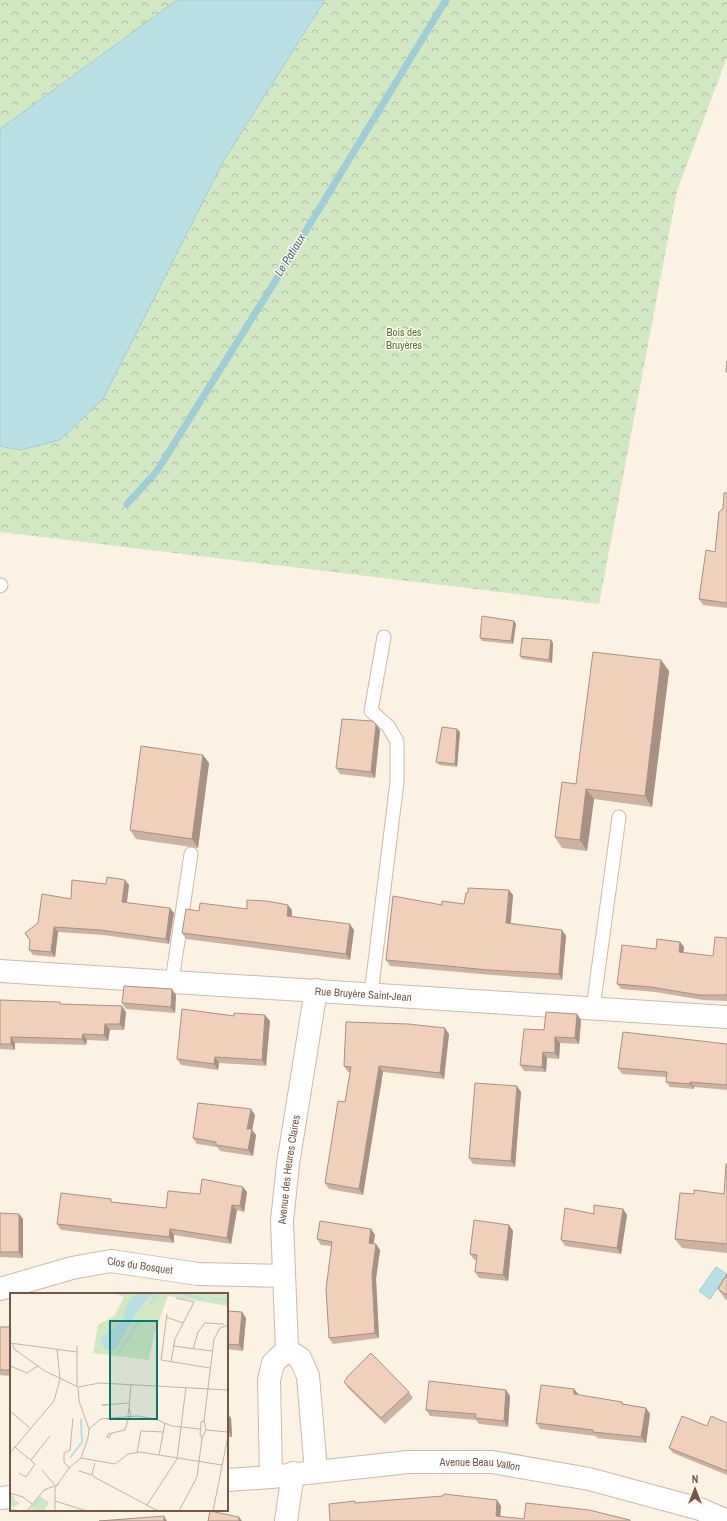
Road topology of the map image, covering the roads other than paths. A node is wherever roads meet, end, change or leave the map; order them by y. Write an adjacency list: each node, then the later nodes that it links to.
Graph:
1 (384, 637): 7 (lane)
2 (619, 817): 8 (lane)
3 (190, 854): 5 (lane)
4 (0, 971): 5 (street, Rue Bruyère Saint-Jean)
5 (172, 982): 6 (street, Rue Bruyère Saint-Jean)
6 (316, 990): 7 (street, Rue Bruyère Saint-Jean); 10 (street, Avenue des Heures Claires)
7 (372, 994): 8 (street, Rue Bruyère Saint-Jean)
8 (593, 1008): 9 (street, Rue Bruyère Saint-Jean)
9 (727, 1017)
10 (284, 1276): 11 (street, Clos du Bosquet); 12 (street, Avenue des Heures Claires)
11 (0, 1289)
12 (287, 1350): 13 (street); 15 (street)
13 (316, 1471): 14 (street, Avenue Beau Vallon); 20 (street, Avenue Beau Vallon)
14 (293, 1473): 15 (street, Avenue Beau Vallon); 19 (street)
15 (271, 1477): 16 (street, Avenue Beau Vallon)
16 (228, 1480)
17 (10, 1497): 18 (street)
18 (0, 1498)
19 (286, 1521)
20 (727, 1521)

